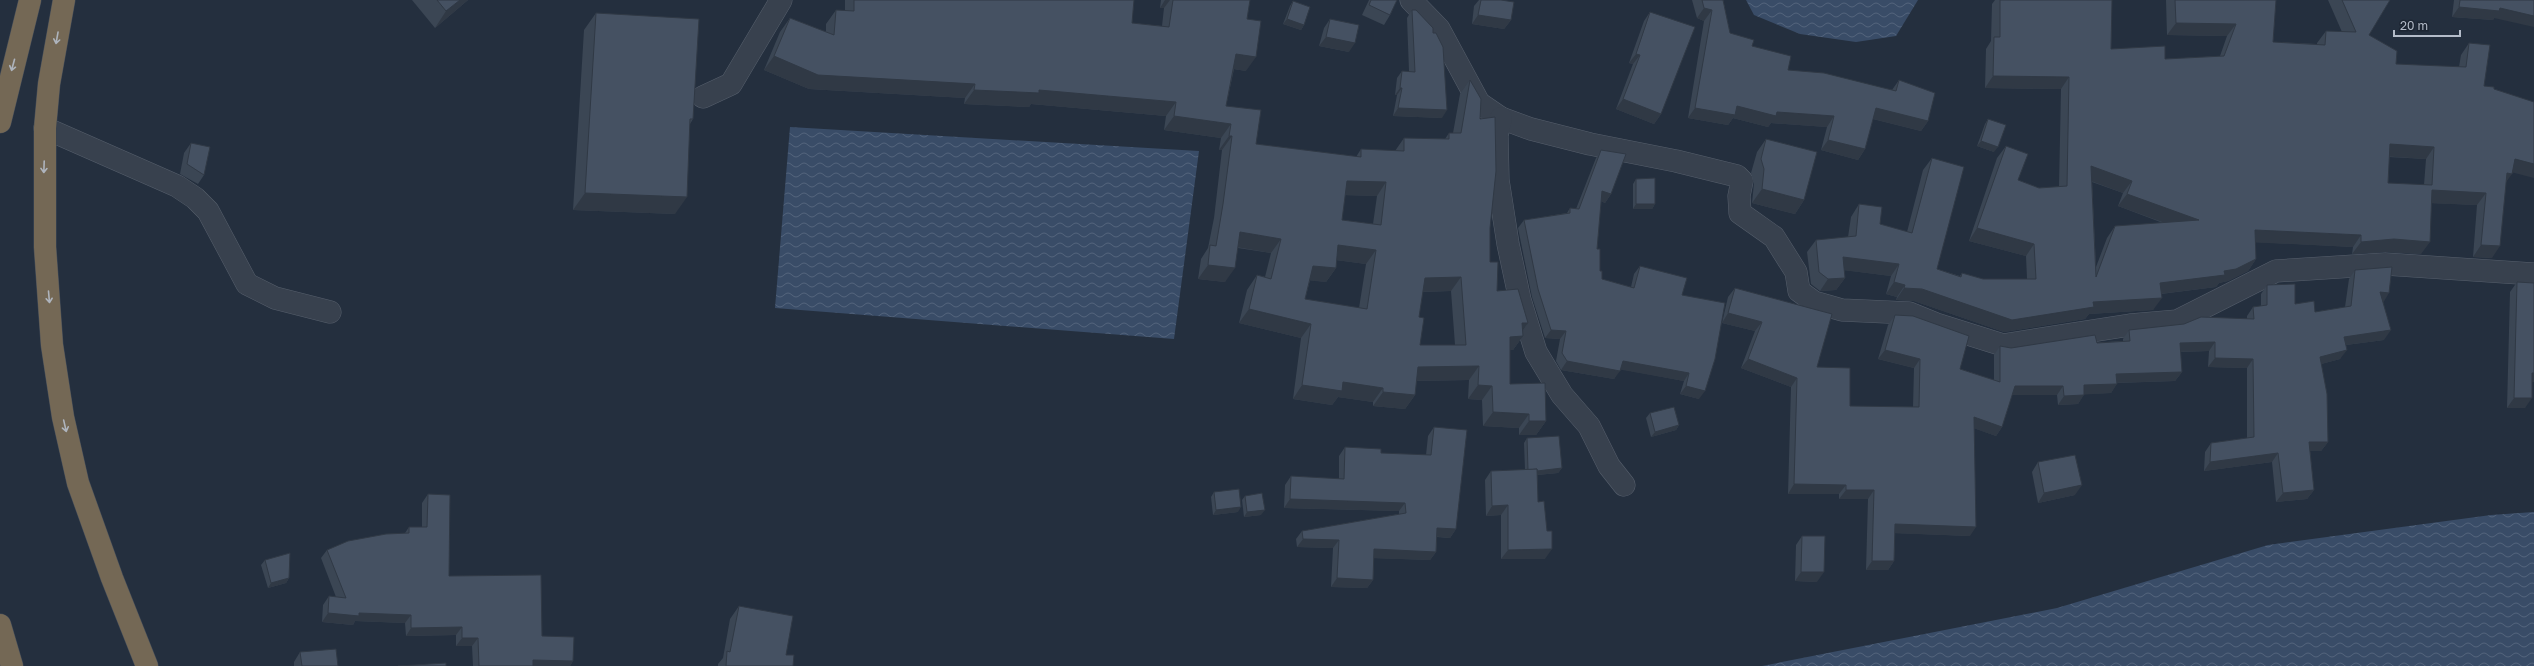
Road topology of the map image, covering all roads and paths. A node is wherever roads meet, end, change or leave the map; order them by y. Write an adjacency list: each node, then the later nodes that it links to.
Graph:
1 (30, 0): 7 (highway, one-way to 7)
2 (64, 0): 8 (highway, one-way to 8)
3 (781, 0): 5 (street)
4 (1411, 0): 6 (street)
5 (702, 97)
6 (1500, 118): 9 (street); 11 (street)
7 (0, 122)
8 (45, 128): 10 (street); 14 (highway, one-way to 14)
9 (2534, 274)
10 (330, 312)
11 (1624, 485)
12 (0, 625): 13 (highway)
13 (12, 666)
14 (147, 666)

